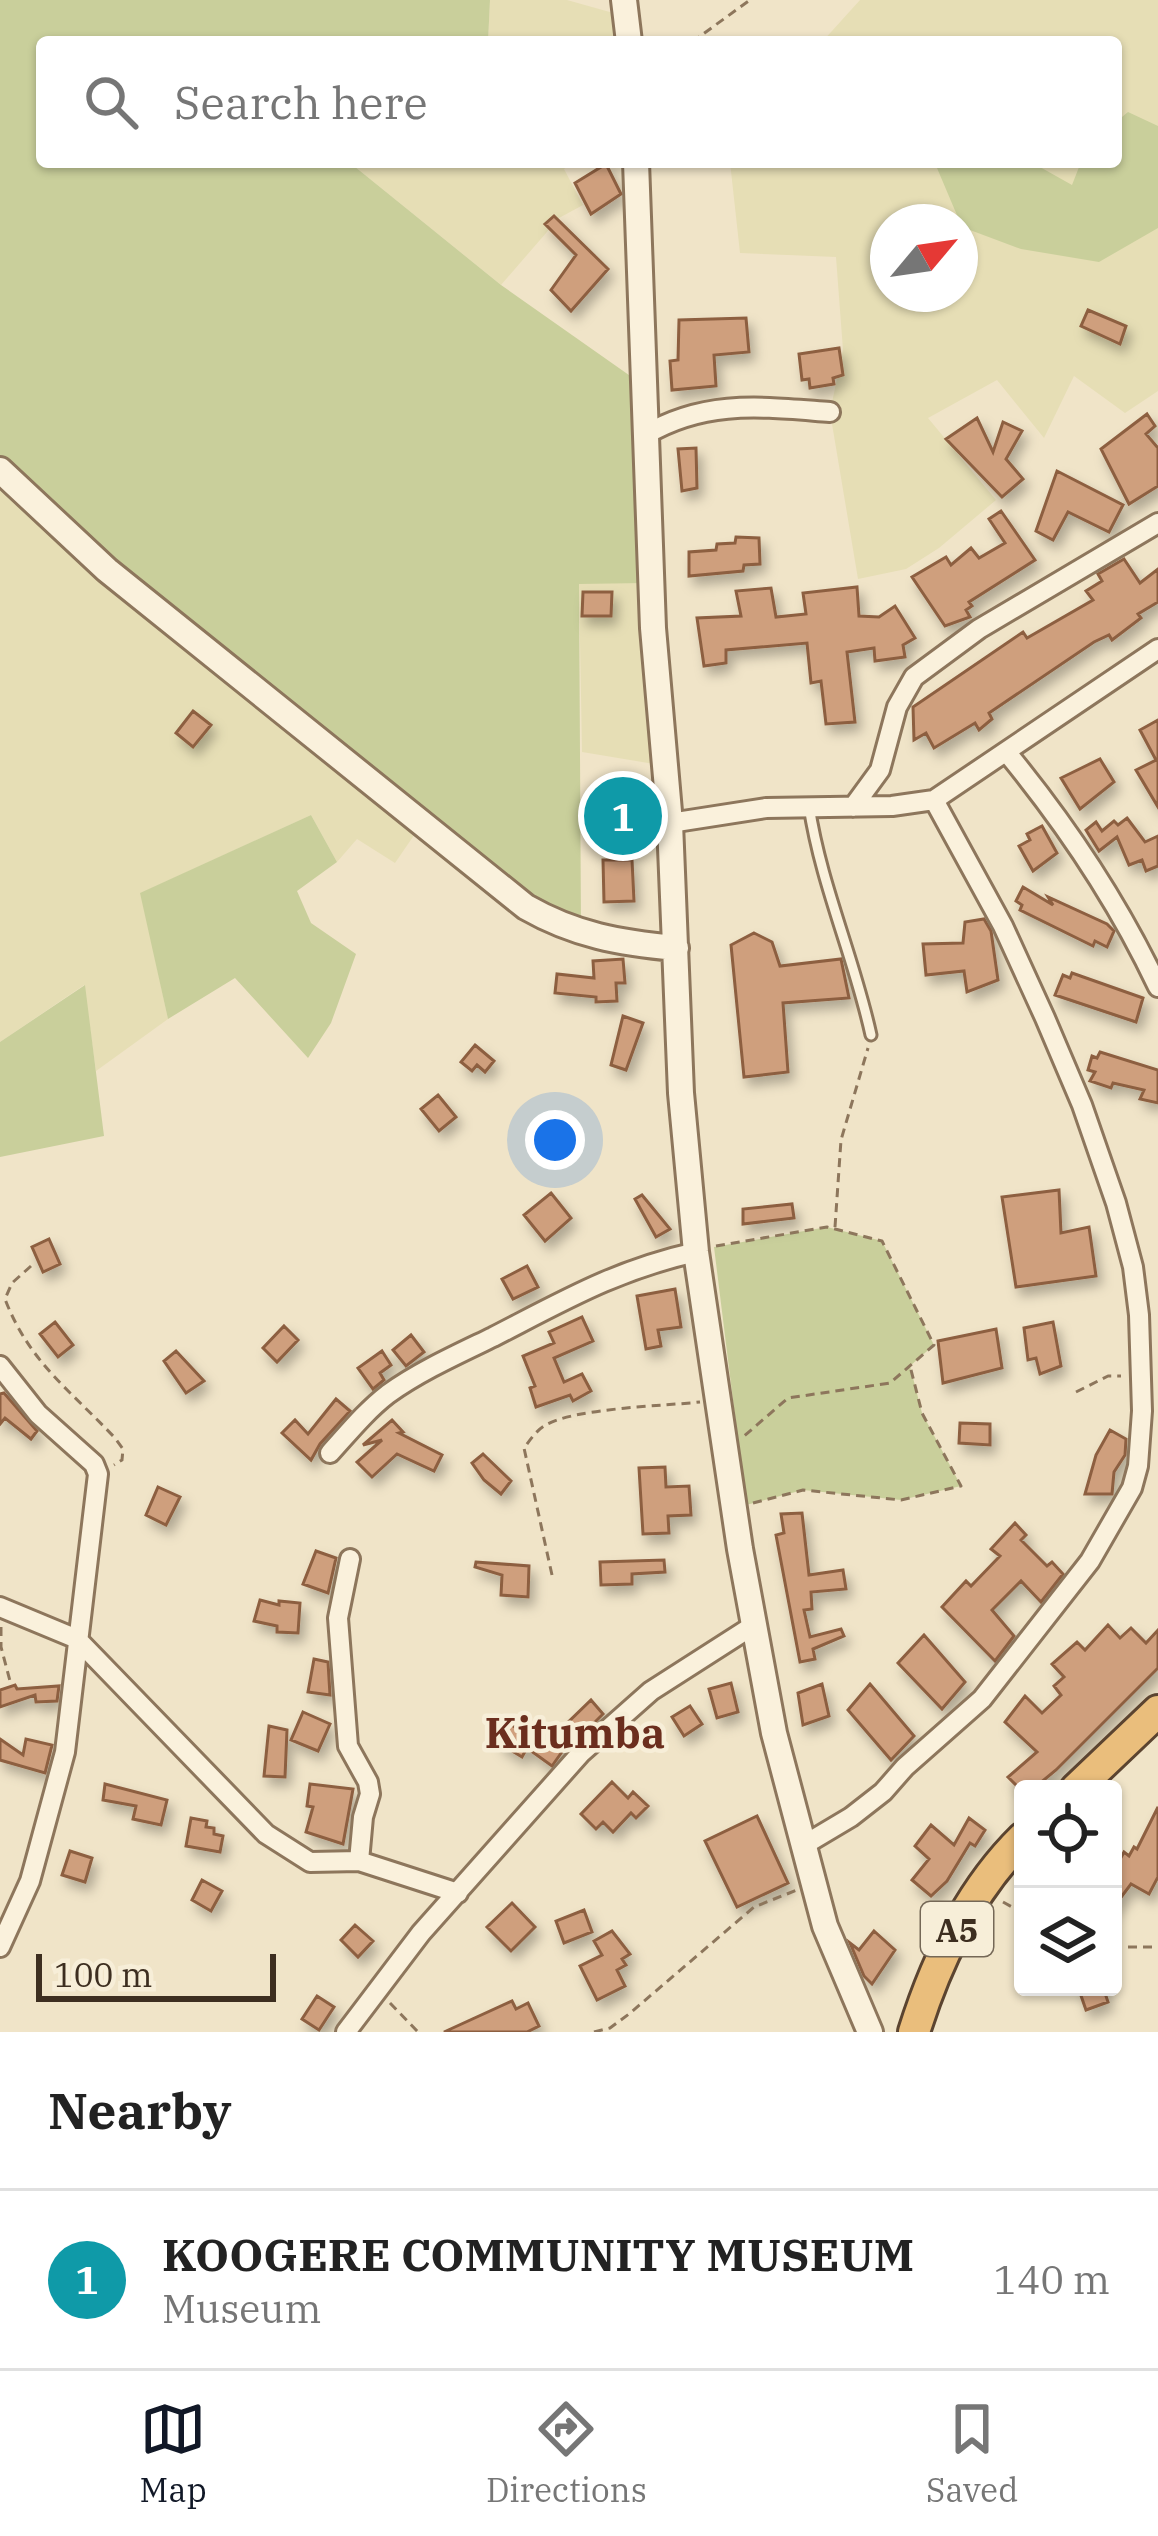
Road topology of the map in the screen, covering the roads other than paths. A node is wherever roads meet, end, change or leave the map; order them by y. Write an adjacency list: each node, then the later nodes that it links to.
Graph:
1 (624, 0): 2 (street)
2 (627, 36)
3 (636, 168): 5 (street)
4 (830, 412): 5 (street)
5 (645, 435): 13 (street)
6 (0, 470): 14 (street)
7 (1158, 523): 12 (street)
8 (1158, 649): 9 (street)
9 (1008, 754): 10 (street); 15 (street)
10 (934, 800): 12 (street); 26 (street)
11 (809, 806): 12 (street); 13 (street); 16 (lane)
12 (854, 807)
13 (670, 823): 14 (street)
14 (676, 948): 17 (street)
15 (1158, 987)
16 (871, 1035)
17 (696, 1252): 19 (street); 22 (street)
18 (0, 1366): 23 (street)
19 (330, 1454)
20 (350, 1559): 28 (street)
21 (1, 1607): 23 (street)
22 (754, 1625): 26 (street); 29 (street)
23 (77, 1639): 28 (street); 30 (street)
24 (1158, 1711): 25 (highway)
25 (1085, 1780)
26 (804, 1845): 32 (street)
27 (1014, 1849): 33 (highway, A5)
28 (359, 1861): 29 (street)
29 (458, 1893): 31 (street)
30 (0, 1947)
31 (346, 2032)
32 (870, 2032)
33 (914, 2032)

